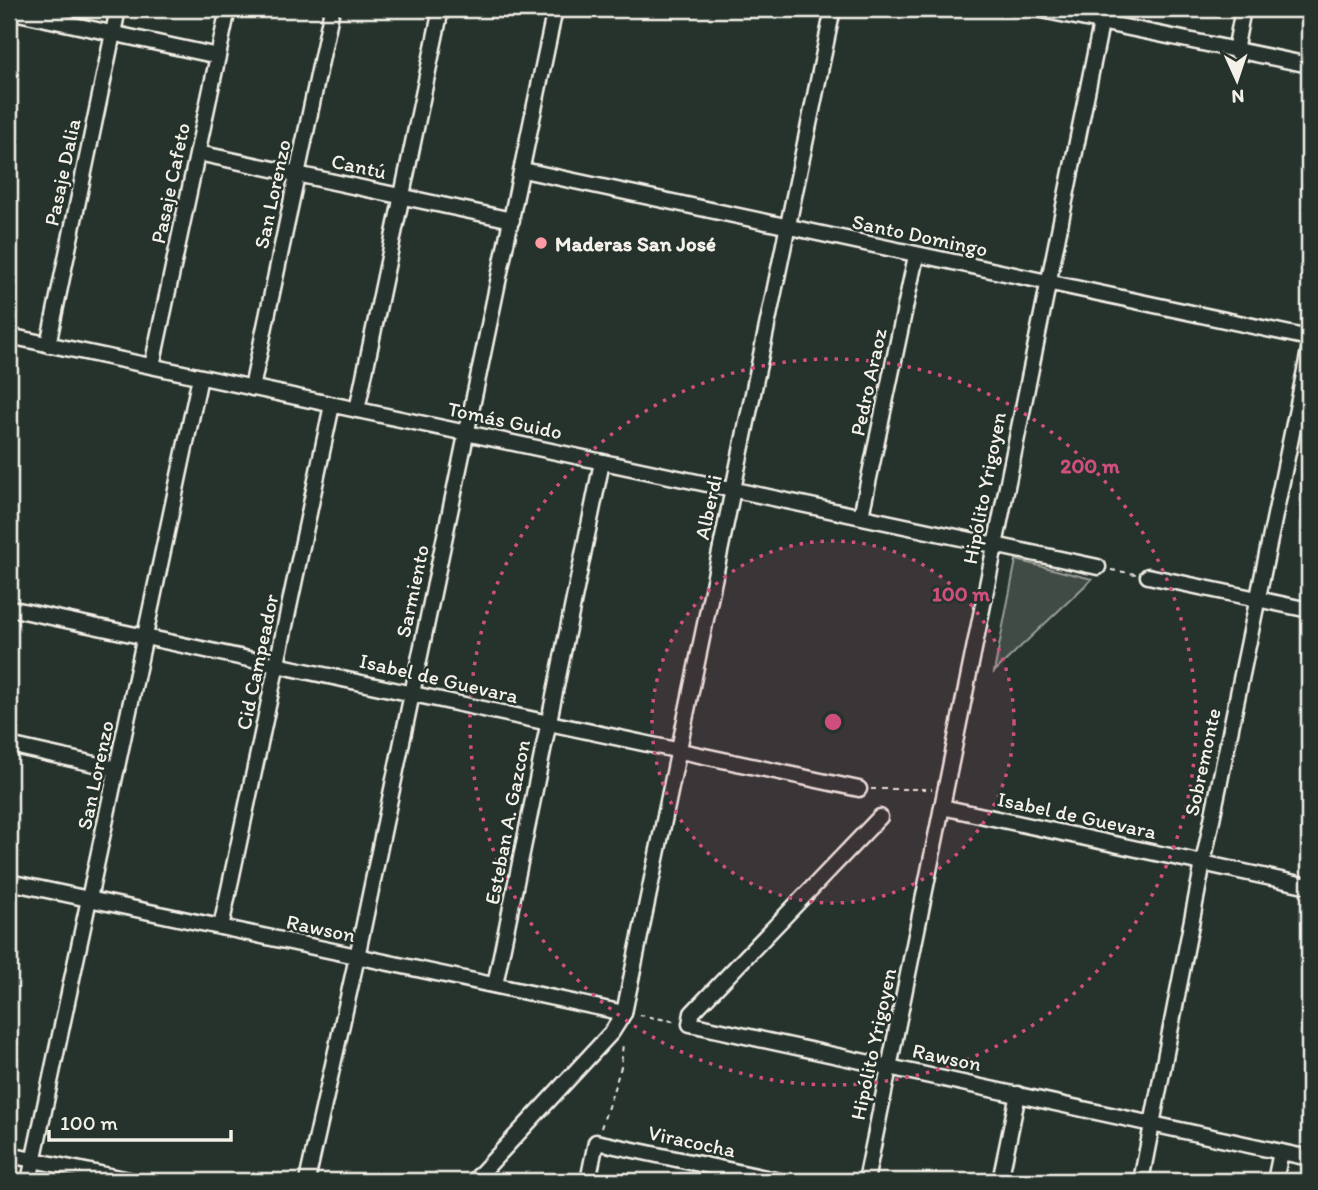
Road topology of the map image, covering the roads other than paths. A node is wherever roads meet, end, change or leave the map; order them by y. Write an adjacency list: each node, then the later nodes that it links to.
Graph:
1 (118, 9): 11 (street, Pasaje Dalia)
2 (228, 9): 13 (street, Pasaje Cafeto)
3 (332, 9): 17 (street, San Lorenzo)
4 (441, 9): 18 (street)
5 (555, 9): 16 (street, Sarmiento)
6 (833, 9): 20 (street, Alberdi)
7 (1037, 9): 10 (street)
8 (1243, 9): 12 (street)
9 (9, 11): 11 (street)
10 (1103, 16): 12 (street); 22 (street, Hipólito Yrigoyen)
11 (112, 34): 13 (street); 25 (street, Pasaje Dalia)
12 (1235, 51): 14 (street)
13 (218, 56): 15 (street, Pasaje Cafeto)
14 (1309, 65)
15 (198, 153): 17 (street, Cantú); 27 (street, Pasaje Cafeto)
16 (523, 170): 19 (street, Sarmiento); 20 (street, Santo Domingo)
17 (297, 174): 18 (street, Cantú); 29 (street, San Lorenzo)
18 (402, 196): 19 (street, Cantú); 31 (street)
19 (512, 220): 32 (street, Sarmiento)
20 (786, 228): 21 (street, Santo Domingo); 34 (street, Alberdi)
21 (916, 256): 22 (street, Santo Domingo); 35 (street, Pedro Araoz)
22 (1047, 284): 24 (street, Santo Domingo); 36 (street, Hipólito Yrigoyen)
23 (9, 336): 25 (street, Tomás Guido)
24 (1309, 338)
25 (48, 345): 27 (street, Tomás Guido)
26 (1309, 351): 39 (street, Sobremonte)
27 (152, 366): 28 (street, Tomás Guido)
28 (200, 377): 29 (street, Tomás Guido); 42 (street, San Lorenzo)
29 (252, 388): 30 (street, Tomás Guido)
30 (332, 405): 31 (street, Tomás Guido); 43 (street, Cid Campeador)
31 (357, 410): 32 (street, Tomás Guido)
32 (466, 433): 33 (street, Tomás Guido); 44 (street, Sarmiento)
33 (602, 462): 34 (street, Tomás Guido); 45 (street, Esteban A. Gazcon)
34 (734, 489): 35 (street, Tomás Guido); 47 (street, Alberdi)
35 (861, 516): 36 (street, Tomás Guido)
36 (993, 545): 37 (street, Tomás Guido); 50 (street, Hipólito Yrigoyen)
37 (1098, 567)
38 (1148, 576): 39 (street)
39 (1258, 600): 41 (street); 52 (street, Sobremonte)
40 (9, 608): 42 (street, Isabel de Guevara)
41 (1309, 610)
42 (147, 637): 43 (street, Isabel de Guevara); 48 (street, San Lorenzo)
43 (278, 664): 44 (street, Isabel de Guevara); 56 (street, Cid Campeador)
44 (413, 693): 45 (street, Isabel de Guevara); 57 (street, Sarmiento)
45 (548, 724): 47 (street, Isabel de Guevara); 58 (street, Esteban A. Gazcon)
46 (9, 745): 48 (street)
47 (677, 753): 49 (street, Isabel de Guevara); 59 (street, Alberdi)
48 (117, 769): 55 (street, San Lorenzo)
49 (859, 789)
50 (942, 807): 52 (street, Isabel de Guevara); 60 (street, Hipólito Yrigoyen)
51 (880, 817): 60 (street, Rawson)
52 (1203, 863): 54 (street, Isabel de Guevara); 62 (street, Sobremonte)
53 (9, 882): 55 (street, Rawson)
54 (1309, 886)
55 (90, 899): 56 (street, Rawson); 66 (street, San Lorenzo)
56 (221, 927): 57 (street, Rawson)
57 (357, 957): 58 (street, Rawson); 69 (street, Sarmiento)
58 (495, 985): 59 (street, Rawson)
59 (624, 1013): 70 (street)
60 (891, 1066): 61 (street, Rawson); 73 (street, Hipólito Yrigoyen)
61 (1018, 1094): 62 (street, Rawson); 74 (street)
62 (1153, 1124): 63 (street, Rawson); 75 (street, Sobremonte)
63 (1281, 1152): 65 (street, Rawson); 76 (street)
64 (9, 1155): 66 (street)
65 (1309, 1158)
66 (33, 1160): 67 (street, San Lorenzo); 68 (street)
67 (29, 1181)
68 (134, 1181)
69 (307, 1181)
70 (474, 1181)
71 (588, 1181): 72 (street, Viracocha)
72 (780, 1181)
73 (866, 1181)
74 (1000, 1181)
75 (1140, 1181)
76 (1275, 1181)

